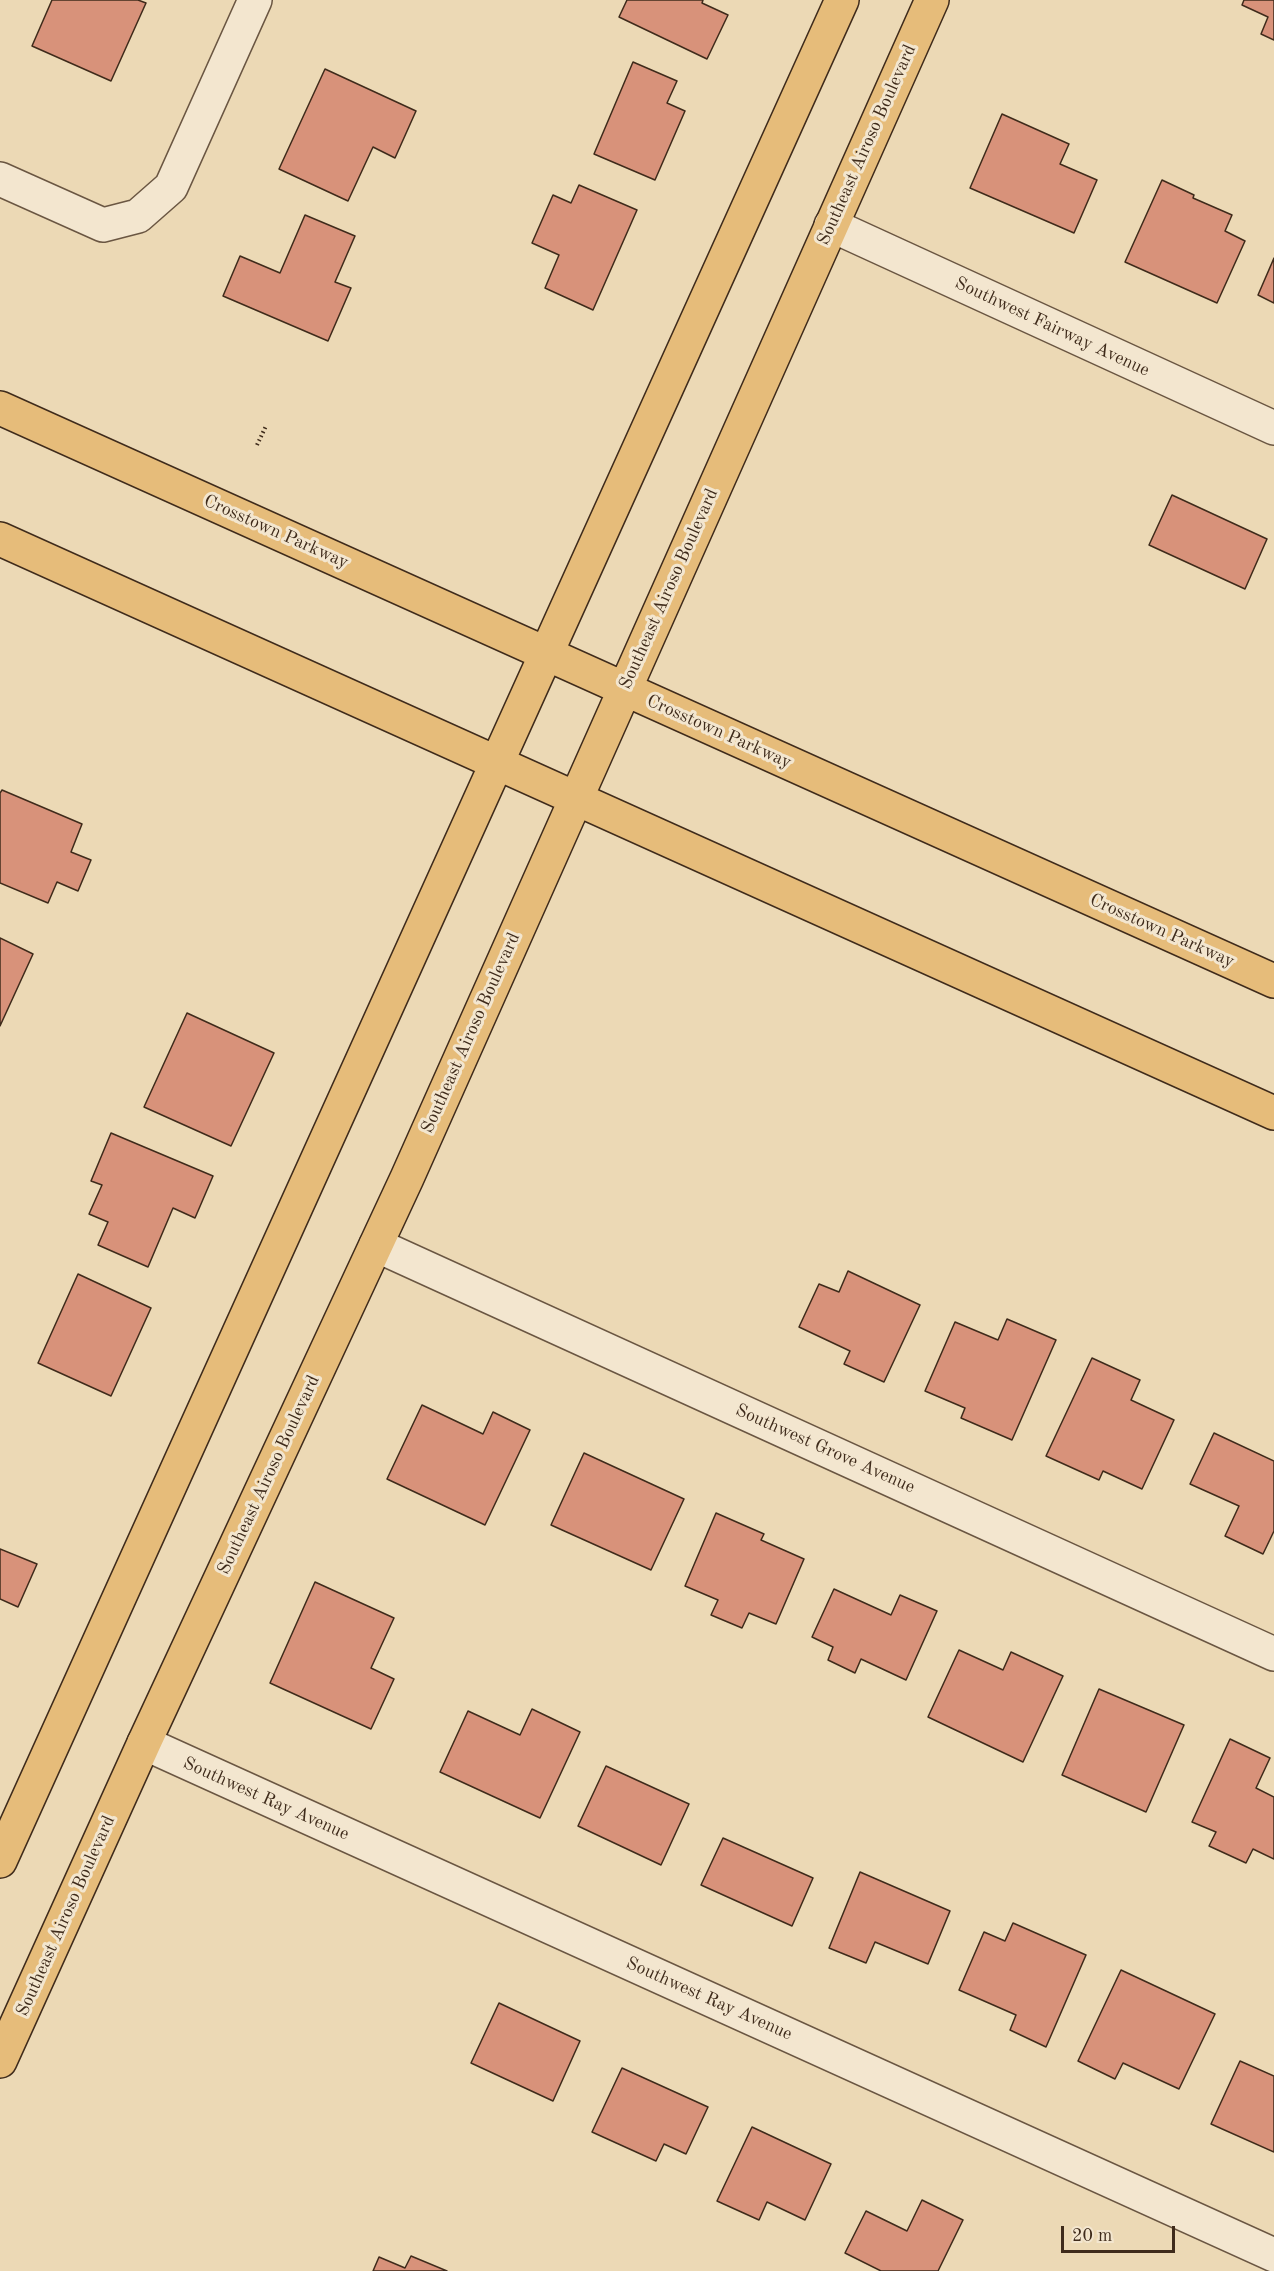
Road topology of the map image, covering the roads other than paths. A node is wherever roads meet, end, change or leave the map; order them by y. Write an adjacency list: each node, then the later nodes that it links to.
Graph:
1 (255, 0): 4 (street)
2 (842, 0): 9 (main road)
3 (932, 0): 5 (main road, Southeast Airoso Boulevard)
4 (0, 179)
5 (831, 225): 7 (street, Southwest Fairway Avenue); 10 (main road, Southeast Airoso Boulevard)
6 (0, 408): 9 (main road, Crosstown Parkway)
7 (1274, 428)
8 (0, 539): 11 (main road)
9 (547, 653): 10 (main road, Crosstown Parkway); 11 (main road)
10 (624, 689): 12 (main road, Southeast Airoso Boulevard); 13 (main road, Crosstown Parkway)
11 (499, 762): 12 (main road); 18 (main road)
12 (576, 798): 14 (main road); 15 (main road, Southeast Airoso Boulevard)
13 (1274, 981)
14 (1274, 1113)
15 (376, 1245): 16 (street, Southwest Grove Avenue); 17 (main road, Southeast Airoso Boulevard)
16 (1274, 1654)
17 (144, 1743): 19 (main road, Southeast Airoso Boulevard); 20 (street, Southwest Ray Avenue)
18 (0, 1861)
19 (0, 2061)
20 (1274, 2254)

